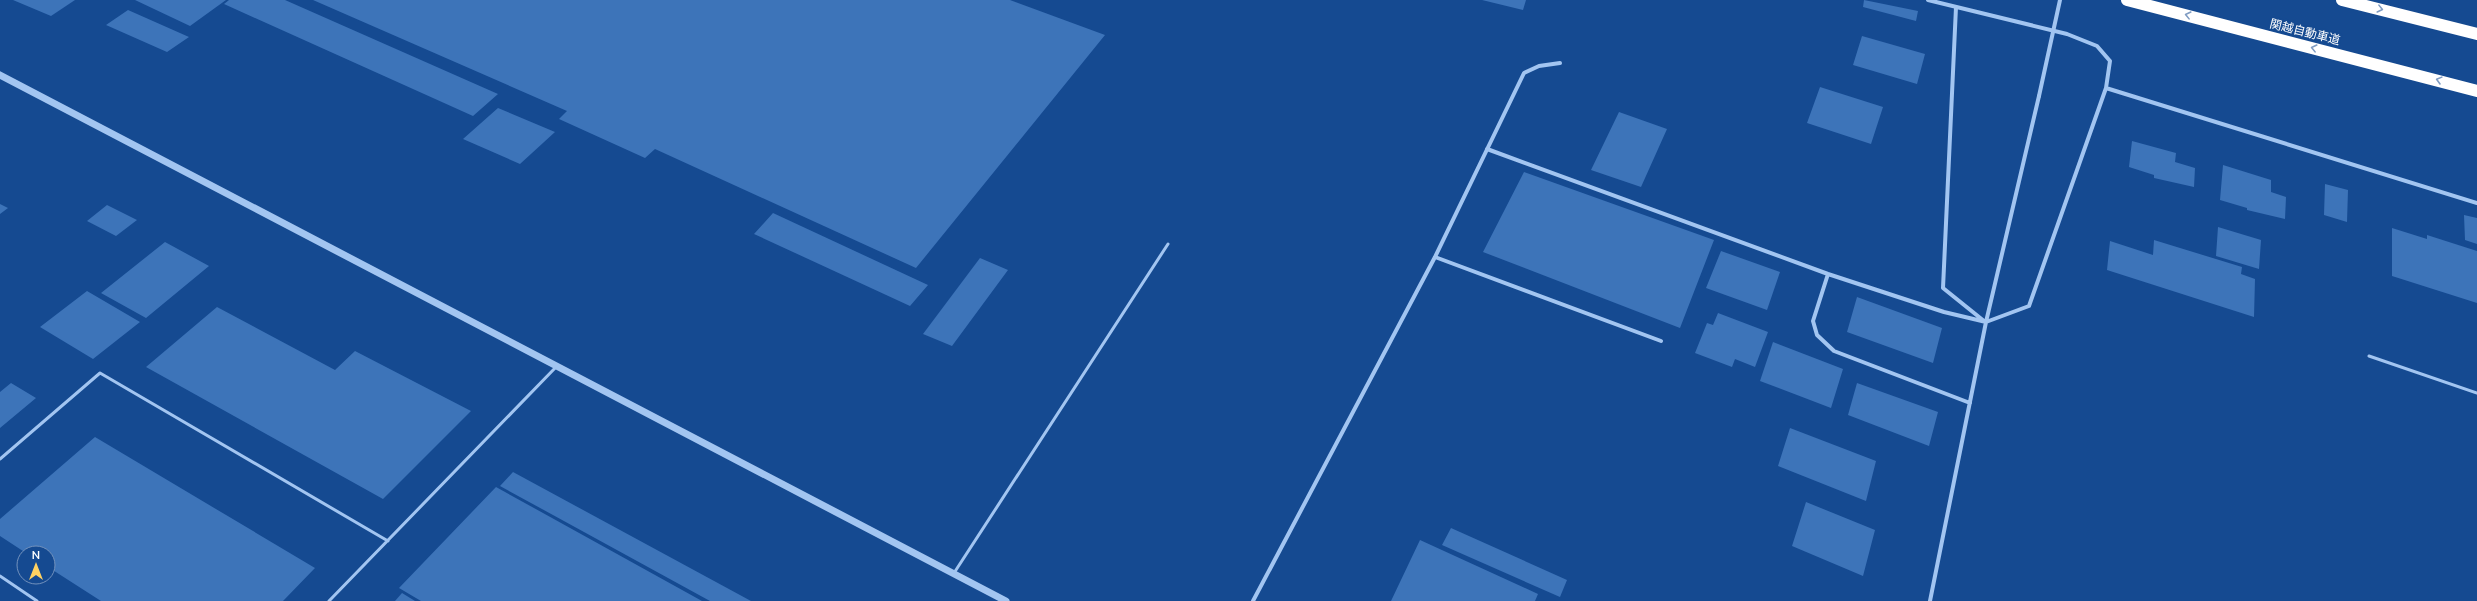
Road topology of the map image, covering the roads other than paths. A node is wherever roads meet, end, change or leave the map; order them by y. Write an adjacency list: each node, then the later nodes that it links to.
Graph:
1 (1928, 0): 5 (street)
2 (2060, 0): 16 (street, bridge)
3 (2127, 0): 10 (highway, 関越自動車道, one-way to 3)
4 (2342, 0): 6 (highway, one-way to 6)
5 (1956, 7): 9 (street); 16 (street)
6 (2477, 34)
7 (1560, 63): 11 (street)
8 (0, 75): 19 (street)
9 (2106, 88): 12 (street); 16 (street)
10 (2477, 91)
11 (1487, 148): 14 (street); 15 (street)
12 (2477, 203)
13 (1168, 244): 24 (lane)
14 (1434, 257): 17 (street); 29 (street)
15 (1828, 274): 16 (street); 21 (street)
16 (1986, 322): 21 (street)
17 (1661, 341)
18 (2369, 356): 20 (lane)
19 (557, 366): 23 (lane); 24 (street)
20 (2477, 393)
21 (1970, 403): 30 (street)
22 (0, 459): 23 (lane)
23 (388, 541): 27 (lane)
24 (954, 574): 28 (street)
25 (0, 576): 26 (lane)
26 (37, 601)
27 (330, 601)
28 (1006, 601)
29 (1253, 601)
30 (1930, 601)

